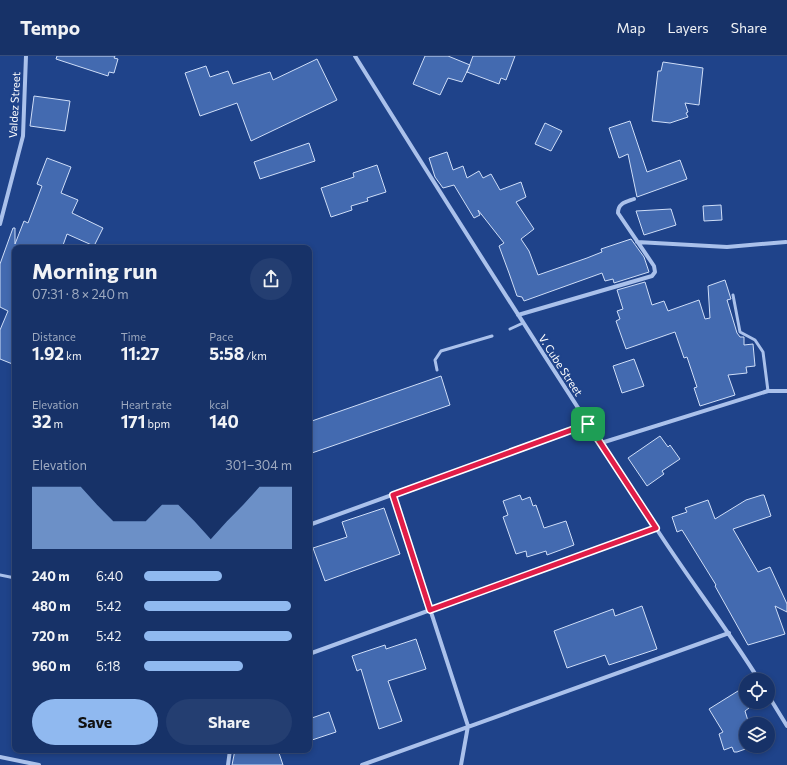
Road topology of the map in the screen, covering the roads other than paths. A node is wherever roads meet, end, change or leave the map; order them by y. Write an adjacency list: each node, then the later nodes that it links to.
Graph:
1 (26, 56): 4 (street, Valdez Street)
2 (355, 56): 9 (street, V. Cube Street)
3 (634, 199): 6 (street)
4 (2, 214): 5 (street, Valdez Street)
5 (0, 224)
6 (637, 242): 7 (street); 9 (street)
7 (786, 242)
8 (733, 295): 14 (lane)
9 (518, 315): 10 (street, V. Cube Street)
10 (523, 323): 11 (lane); 16 (street, V. Cube Street)
11 (510, 329)
12 (492, 336): 13 (lane)
13 (437, 370)
14 (768, 391): 15 (street); 17 (street)
15 (787, 391)
16 (588, 424): 17 (street, V. Cube Street); 18 (street)
17 (601, 443): 20 (street, V. Cube Street)
18 (393, 495): 19 (street); 23 (street)
19 (312, 524)
20 (656, 528): 23 (street); 24 (street, V. Cube Street)
21 (0, 575): 22 (lane)
22 (12, 577)
23 (430, 610): 25 (street); 28 (street)
24 (729, 633): 26 (street, V. Cube Street); 28 (street)
25 (312, 653)
26 (755, 673)
27 (775, 706): 29 (street)
28 (468, 726): 34 (street); 35 (street)
29 (787, 726)
30 (230, 753): 33 (street)
31 (0, 758): 32 (street)
32 (39, 765)
33 (228, 765)
34 (362, 765)
35 (461, 765)

